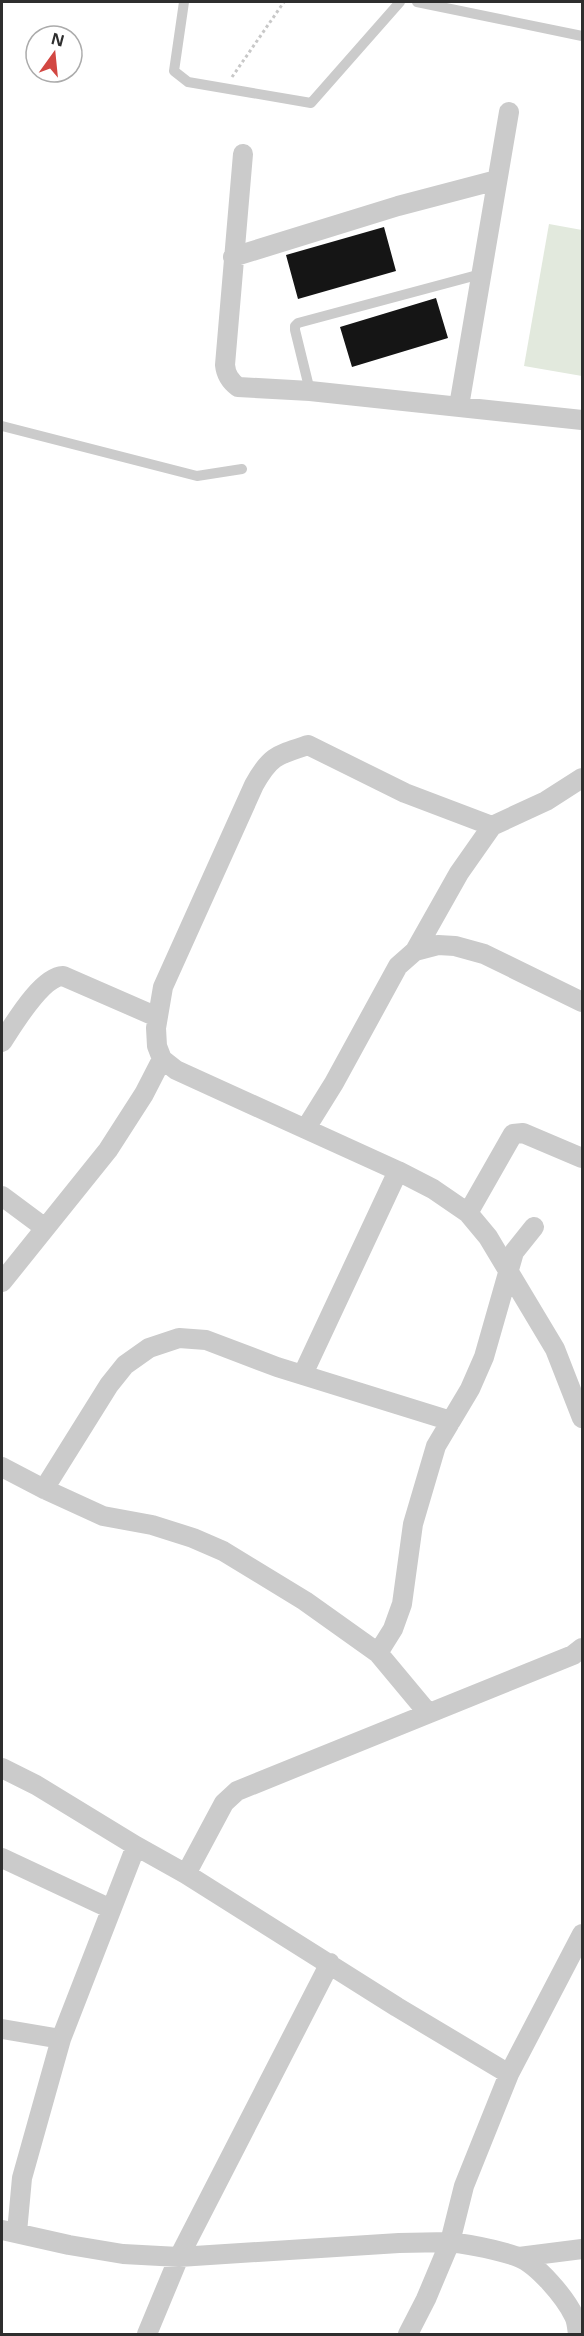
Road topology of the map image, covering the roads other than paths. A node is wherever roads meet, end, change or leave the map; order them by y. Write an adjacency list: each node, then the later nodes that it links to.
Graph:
1 (184, 2): 2 (lane)
2 (400, 2)
3 (417, 2): 4 (lane)
4 (582, 36)
5 (509, 112): 7 (street)
6 (243, 154): 8 (street)
7 (497, 180): 8 (street); 9 (street)
8 (233, 257): 10 (street)
9 (481, 274): 10 (lane); 11 (street)
10 (310, 391): 11 (street)
11 (459, 406): 12 (street)
12 (582, 420)
13 (2, 426): 14 (lane)
14 (242, 469)
15 (582, 778): 16 (street)
16 (492, 826): 17 (street); 19 (street)
17 (415, 951): 18 (street); 22 (street)
18 (582, 1002)
19 (157, 1017): 20 (street); 21 (street)
20 (2, 1042)
21 (162, 1059): 22 (street); 28 (street)
22 (306, 1128): 24 (street)
23 (582, 1158): 26 (street)
24 (398, 1171): 26 (street); 31 (street)
25 (2, 1196): 28 (street)
26 (468, 1213): 29 (street)
27 (534, 1227): 29 (street)
28 (45, 1228): 30 (street)
29 (509, 1271): 32 (street); 33 (street)
30 (2, 1282)
31 (303, 1374): 33 (street); 35 (street)
32 (582, 1418)
33 (451, 1421): 37 (street)
34 (2, 1467): 35 (street)
35 (44, 1489): 37 (street)
36 (582, 1648): 38 (street)
37 (378, 1653): 38 (street)
38 (428, 1713): 42 (street)
39 (2, 1768): 40 (street)
40 (136, 1846): 42 (street); 43 (street)
41 (2, 1858): 43 (street)
42 (186, 1874): 45 (street)
43 (111, 1910): 47 (street)
44 (582, 1934): 48 (street)
45 (330, 1964): 48 (street); 52 (street)
46 (2, 2029): 47 (street)
47 (61, 2039): 49 (street)
48 (509, 2074): 50 (street)
49 (9, 2231): 52 (street)
50 (450, 2242): 52 (street); 53 (street); 55 (street)
51 (582, 2249): 53 (street)
52 (179, 2257): 54 (street)
53 (519, 2257): 56 (street)
54 (147, 2334)
55 (408, 2334)
56 (578, 2334)

